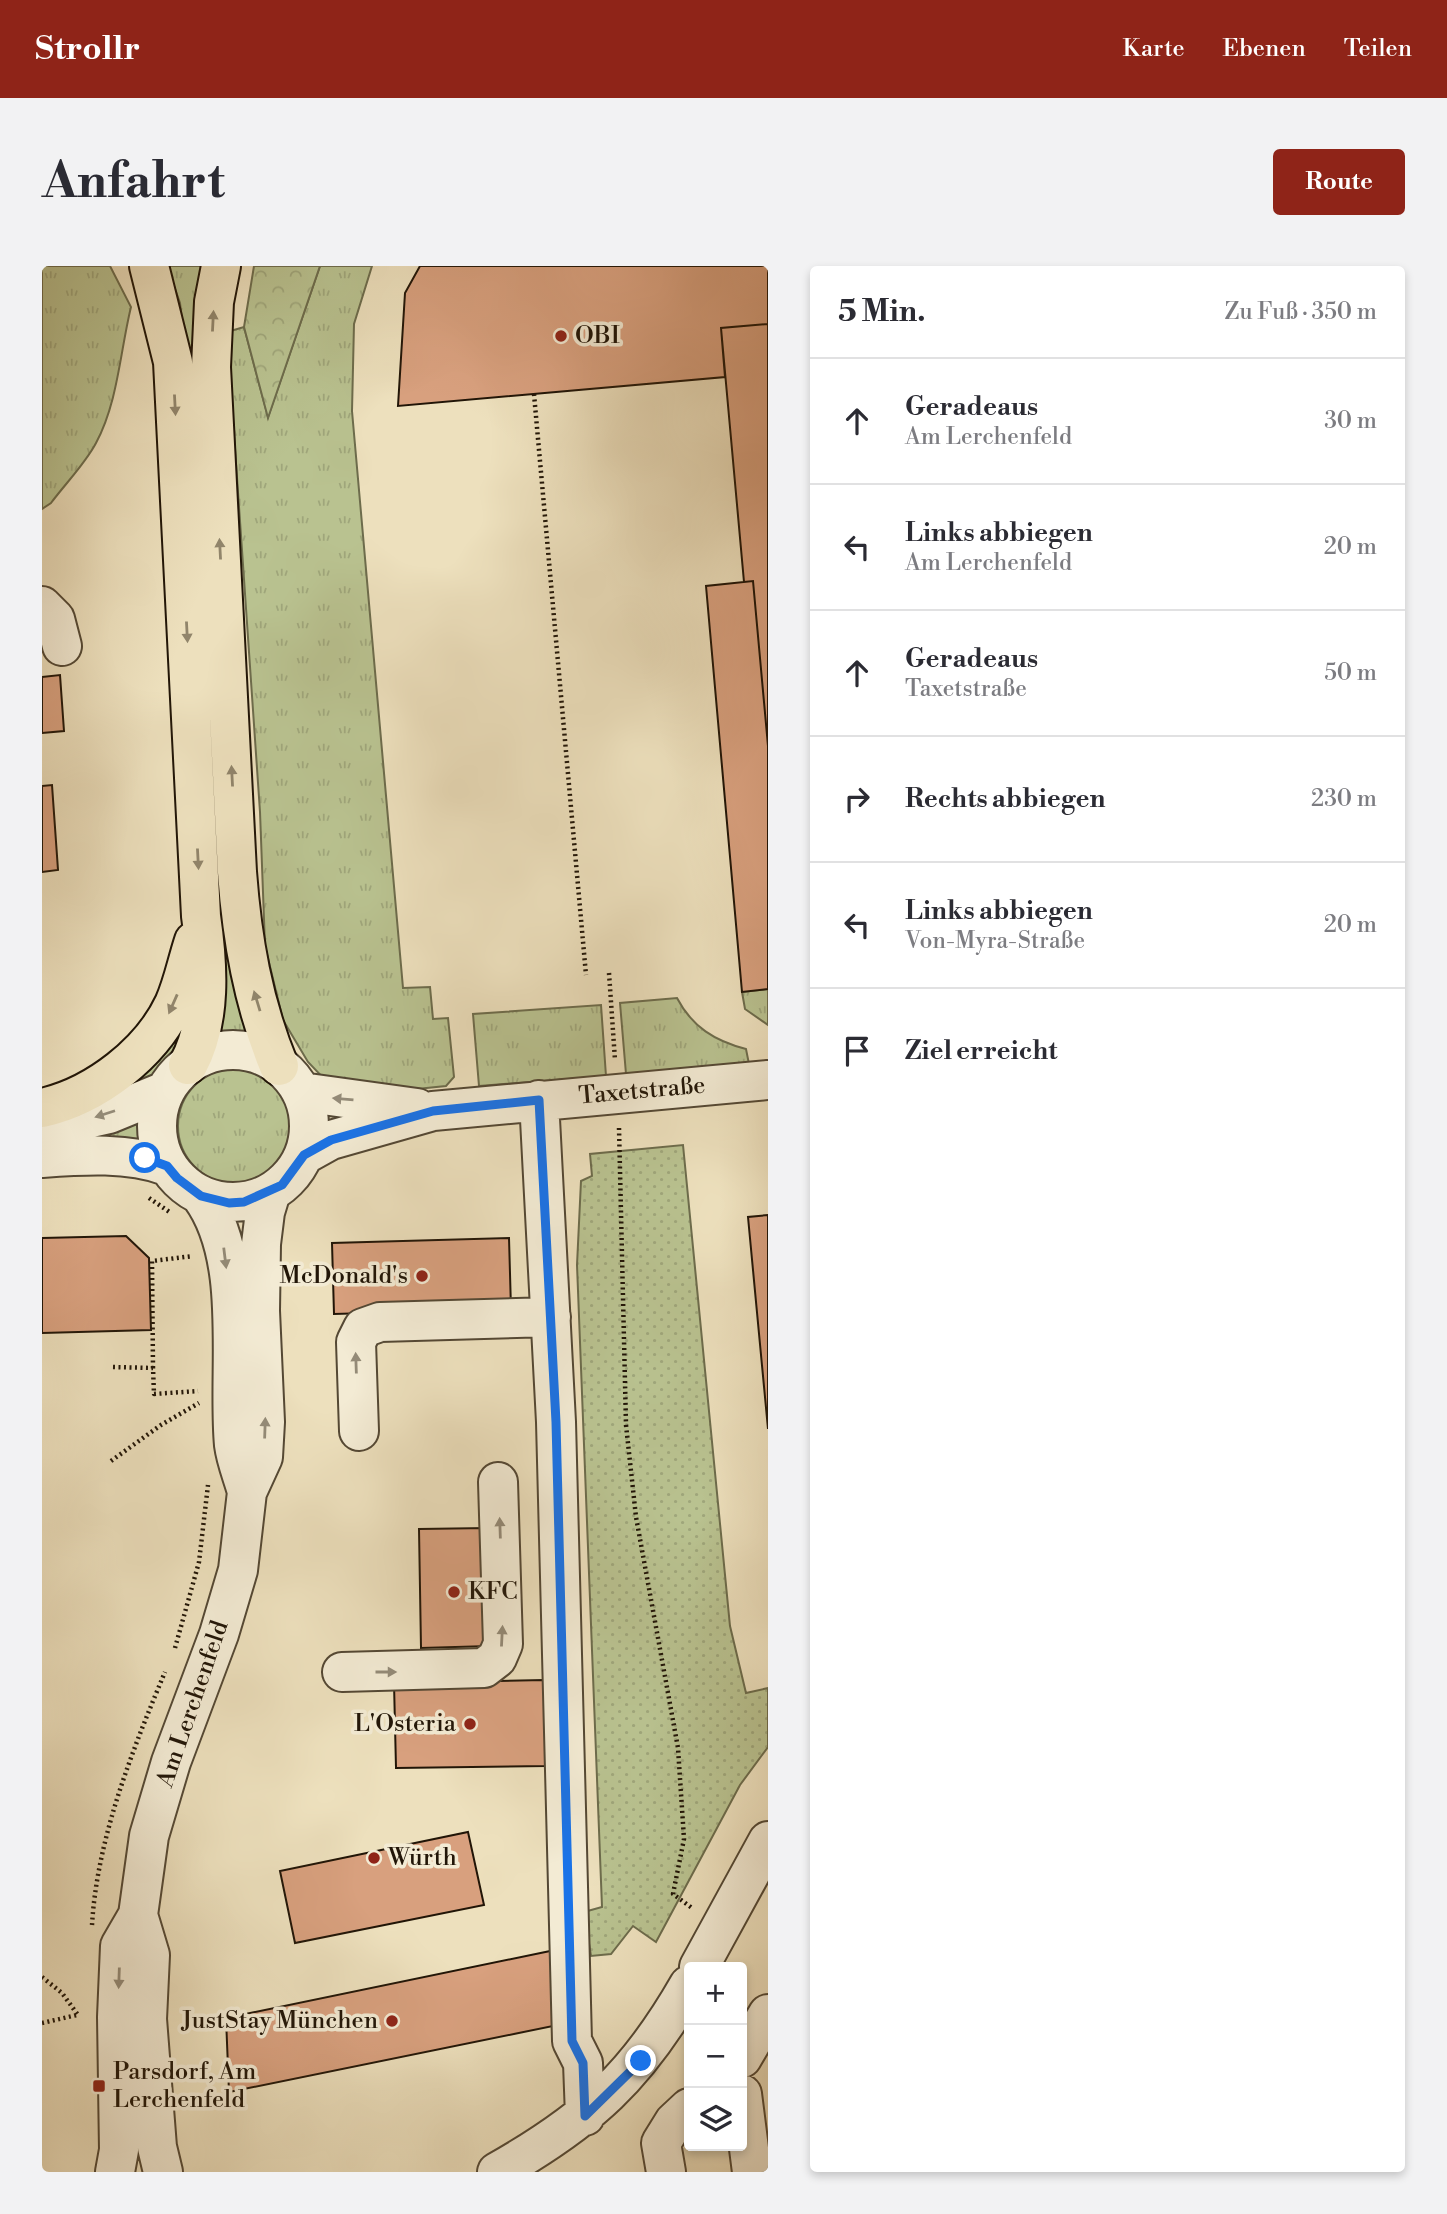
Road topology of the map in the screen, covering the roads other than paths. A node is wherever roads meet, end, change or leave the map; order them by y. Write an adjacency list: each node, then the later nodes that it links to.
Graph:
1 (149, 266): 5 (highway, one-way to 5)
2 (221, 266): 7 (highway, one-way to 2)
3 (42, 606): 4 (street)
4 (62, 646)
5 (201, 916): 6 (highway); 10 (highway, one-way to 10)
6 (177, 1078): 7 (street); 12 (street, one-way to 12); 15 (street)
7 (290, 1079): 11 (street, Taxetstraße, one-way to 7); 13 (street, Am Lerchenfeld)
8 (768, 1080): 9 (street, Taxetstraße)
9 (539, 1100): 11 (street, Taxetstraße); 18 (street)
10 (42, 1108)
11 (433, 1111): 13 (street, Taxetstraße)
12 (42, 1129)
13 (304, 1155): 16 (street, Am Lerchenfeld)
14 (42, 1158): 15 (street)
15 (167, 1166): 17 (street, Am Lerchenfeld)
16 (271, 1192): 17 (street, Am Lerchenfeld); 21 (street, Am Lerchenfeld, one-way to 16)
17 (189, 1207): 21 (street, Am Lerchenfeld, one-way to 21)
18 (551, 1317): 19 (street, one-way to 18); 30 (street)
19 (359, 1431)
20 (498, 1482): 22 (street, one-way to 20)
21 (247, 1492): 24 (street, Am Lerchenfeld)
22 (342, 1672)
23 (768, 1841): 25 (street)
24 (138, 1915): 32 (street, Am Lerchenfeld, one-way to 32); 33 (street, Am Lerchenfeld)
25 (702, 1962)
26 (684, 1993): 30 (street)
27 (768, 2014): 28 (street)
28 (747, 2050)
29 (684, 2113): 35 (street)
30 (585, 2116): 34 (street)
31 (747, 2133): 36 (street)
32 (115, 2172)
33 (163, 2172)
34 (497, 2172)
35 (666, 2172)
36 (752, 2172)

